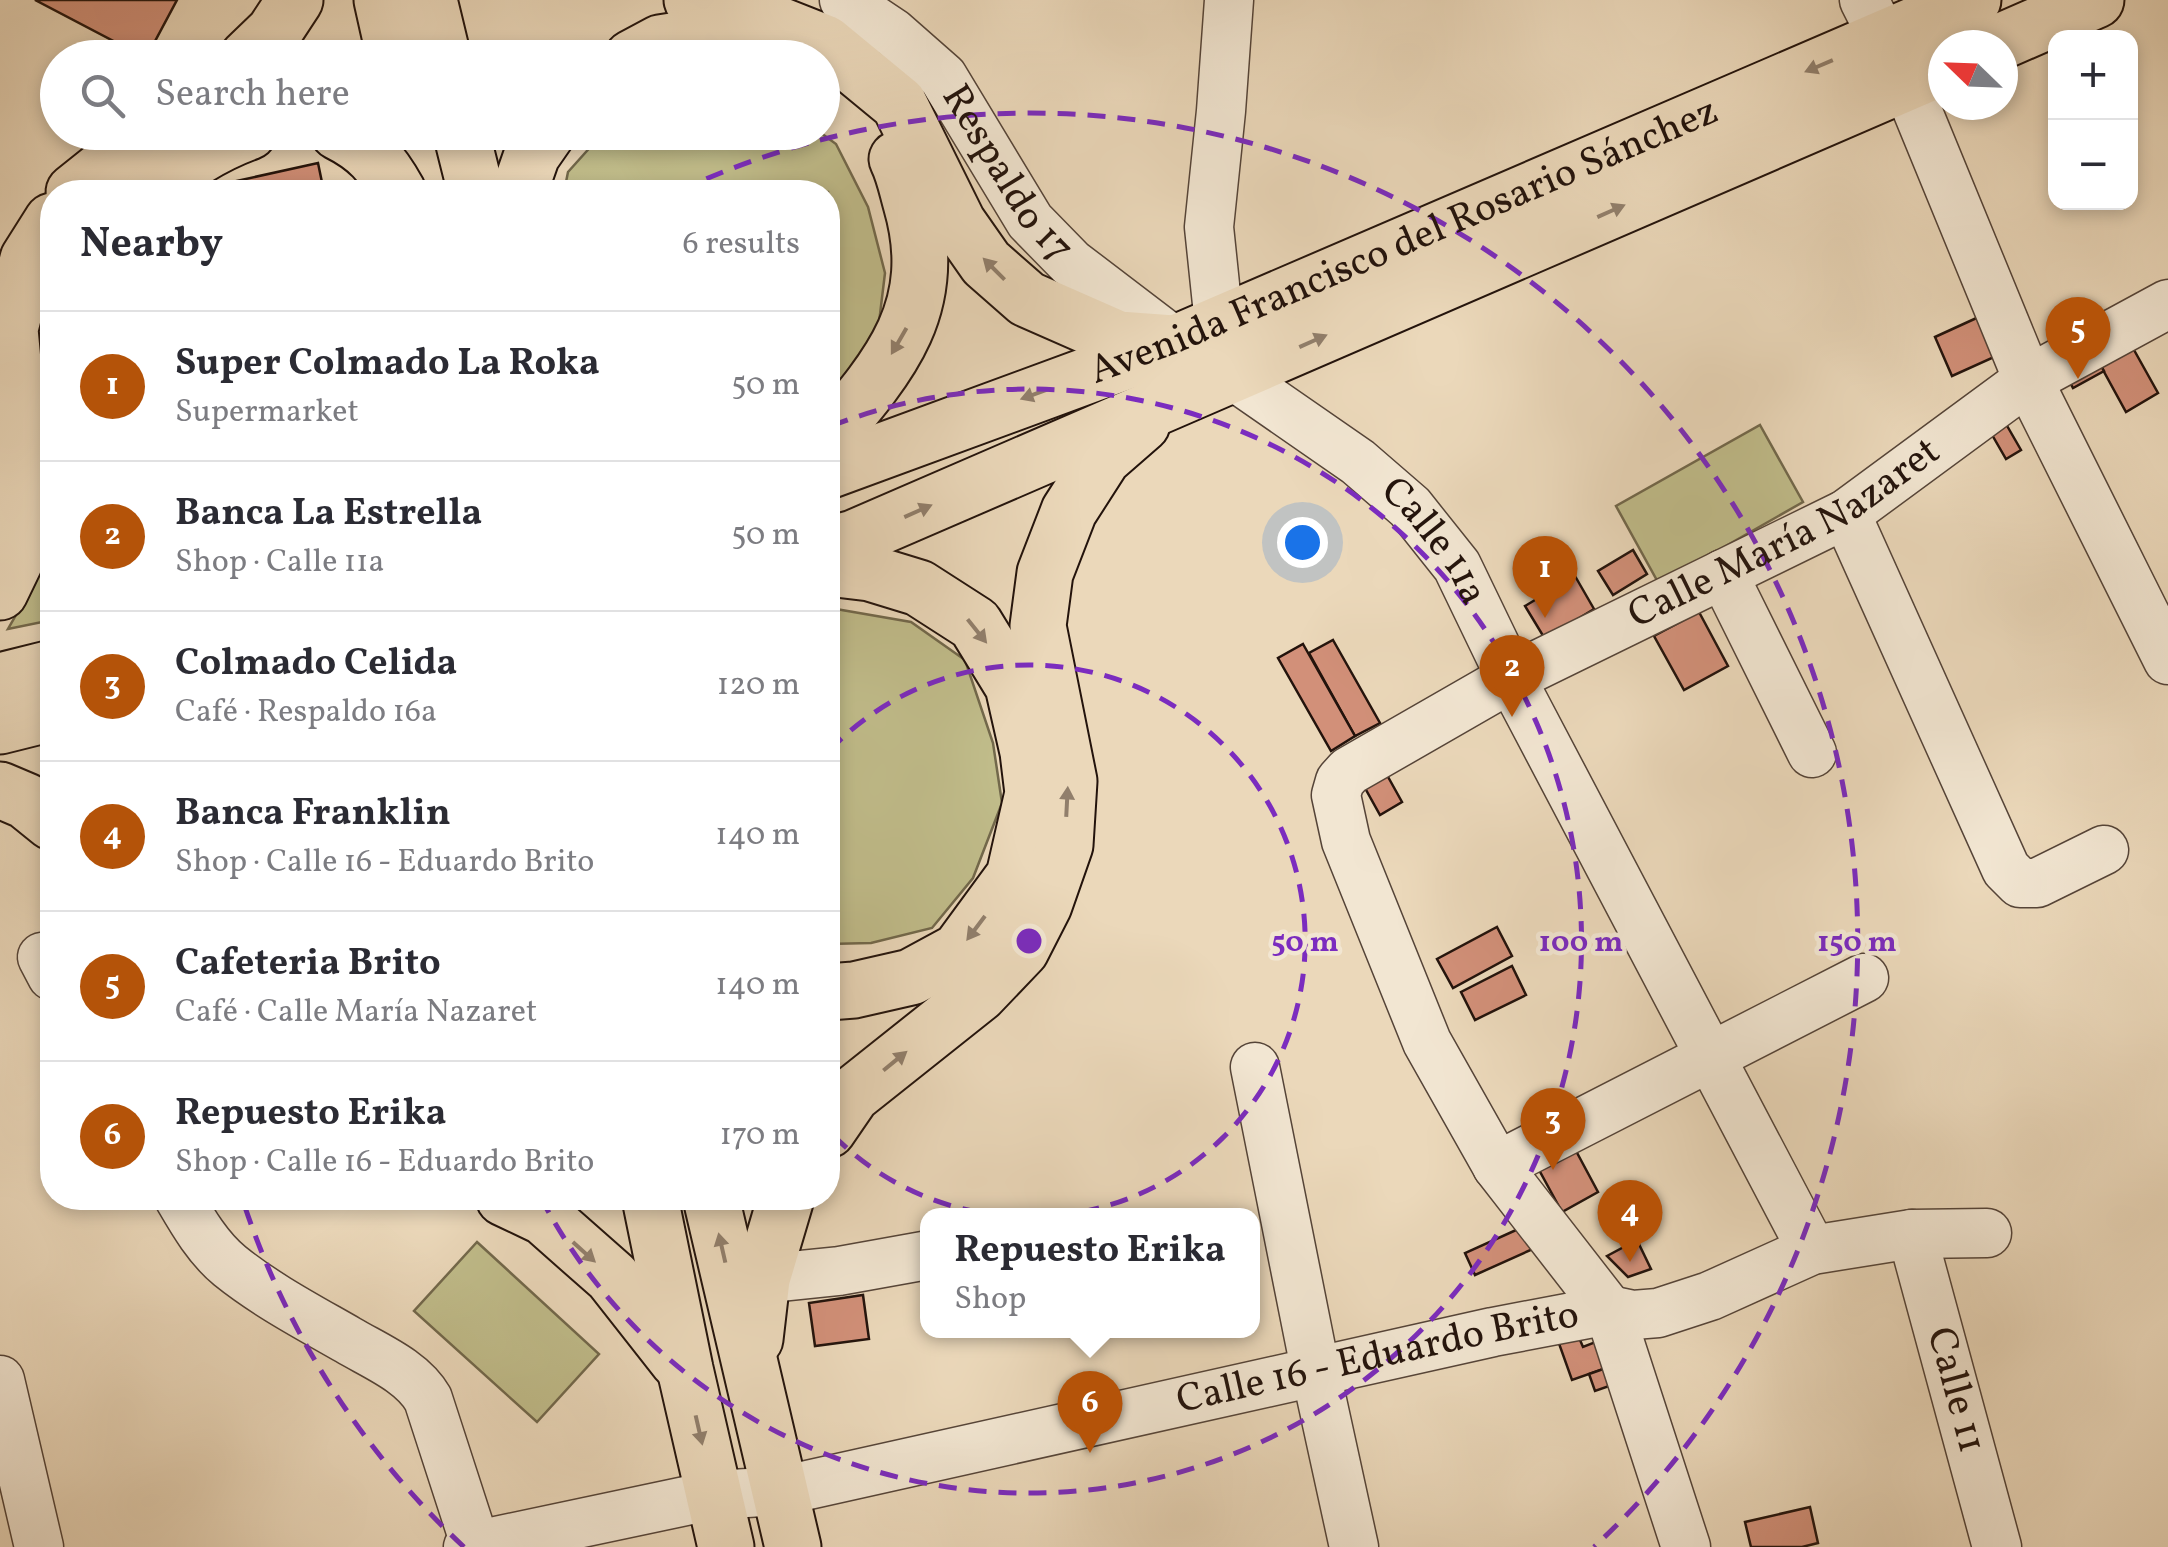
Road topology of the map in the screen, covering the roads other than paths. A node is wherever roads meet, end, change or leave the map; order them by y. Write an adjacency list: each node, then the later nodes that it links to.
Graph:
1 (295, 0): 10 (main road)
2 (382, 0): 11 (main road)
3 (429, 0): 12 (main road)
4 (844, 0): 33 (street, Respaldo 17)
5 (1973, 0): 16 (main road, Avenida Francisco del Rosario Sánchez)
6 (2096, 0): 9 (main road)
7 (1237, 3): 33 (street)
8 (717, 10): 13 (main road); 14 (main road); 15 (main road, one-way to 8)
9 (2018, 34)
10 (266, 40)
11 (390, 40)
12 (439, 40)
13 (665, 40)
14 (760, 40)
15 (815, 40)
16 (1899, 47): 33 (main road, Avenida Francisco del Rosario Sánchez, one-way to 33); 34 (main road, Avenida Francisco del Rosario Sánchez, one-way to 16); 35 (street)
17 (840, 56): 33 (main road, one-way to 17)
18 (840, 85): 37 (main road, one-way to 37)
19 (127, 150): 25 (main road)
20 (212, 150): 26 (main road)
21 (366, 150): 27 (main road)
22 (416, 150): 28 (main road)
23 (466, 150): 29 (main road)
24 (535, 150): 30 (main road)
25 (89, 180)
26 (166, 180)
27 (391, 180)
28 (422, 180)
29 (473, 180)
30 (523, 180)
31 (40, 240): 43 (main road)
32 (2168, 304): 35 (street, Calle María Nazaret)
33 (1198, 333): 38 (main road, Avenida Francisco del Rosario Sánchez, one-way to 38)
34 (1234, 376): 36 (main road, Avenida Francisco del Rosario Sánchez); 46 (street, Calle 11a)
35 (2028, 380): 39 (street, Calle María Nazaret); 44 (street)
36 (1170, 400): 40 (main road, Avenida Francisco del Rosario Sánchez, one-way to 36); 58 (main road, one-way to 36)
37 (840, 424)
38 (840, 467)
39 (1846, 514): 42 (street, Calle María Nazaret); 53 (street)
40 (840, 542)
41 (840, 569): 55 (main road, one-way to 55)
42 (1722, 574): 46 (street, Calle María Nazaret); 50 (street)
43 (0, 592)
44 (2168, 660)
45 (40, 671): 47 (main road)
46 (1511, 678): 56 (street, Calle 11a); 59 (street, Calle María Nazaret)
47 (0, 681)
48 (40, 717): 49 (main road)
49 (0, 726)
50 (1812, 753)
51 (0, 790): 52 (main road)
52 (40, 812)
53 (2104, 850)
54 (1864, 978): 56 (street)
55 (840, 991)
56 (1710, 1058): 59 (street); 67 (street, Calle 11a)
57 (1255, 1067): 73 (street)
58 (840, 1112)
59 (1497, 1166): 70 (street)
60 (187, 1210): 77 (street)
61 (529, 1210): 71 (main road, one-way to 71)
62 (652, 1210): 71 (main road)
63 (714, 1210): 72 (main road, one-way to 63)
64 (782, 1210): 69 (main road)
65 (1987, 1233): 66 (street, Calle 16 - Eduardo Brito)
66 (1912, 1234): 67 (street, Calle 16 - Eduardo Brito); 82 (street, Calle 11)
67 (1812, 1250): 70 (street, Calle 16 - Eduardo Brito)
68 (920, 1255): 69 (street)
69 (762, 1279): 72 (main road)
70 (1609, 1310): 73 (street, Calle 16 - Eduardo Brito); 81 (street)
71 (685, 1369): 76 (main road, one-way to 76)
72 (751, 1372): 75 (main road)
73 (1316, 1373): 75 (street, Calle 16 - Eduardo Brito); 80 (street)
74 (0, 1380): 78 (street)
75 (781, 1491): 76 (street, Calle 16 - Eduardo Brito); 79 (main road)
76 (720, 1521): 77 (street, Calle 16 - Eduardo Brito)
77 (473, 1546)
78 (39, 1547)
79 (793, 1547)
80 (1354, 1547)
81 (1686, 1547)
82 (1997, 1547)

